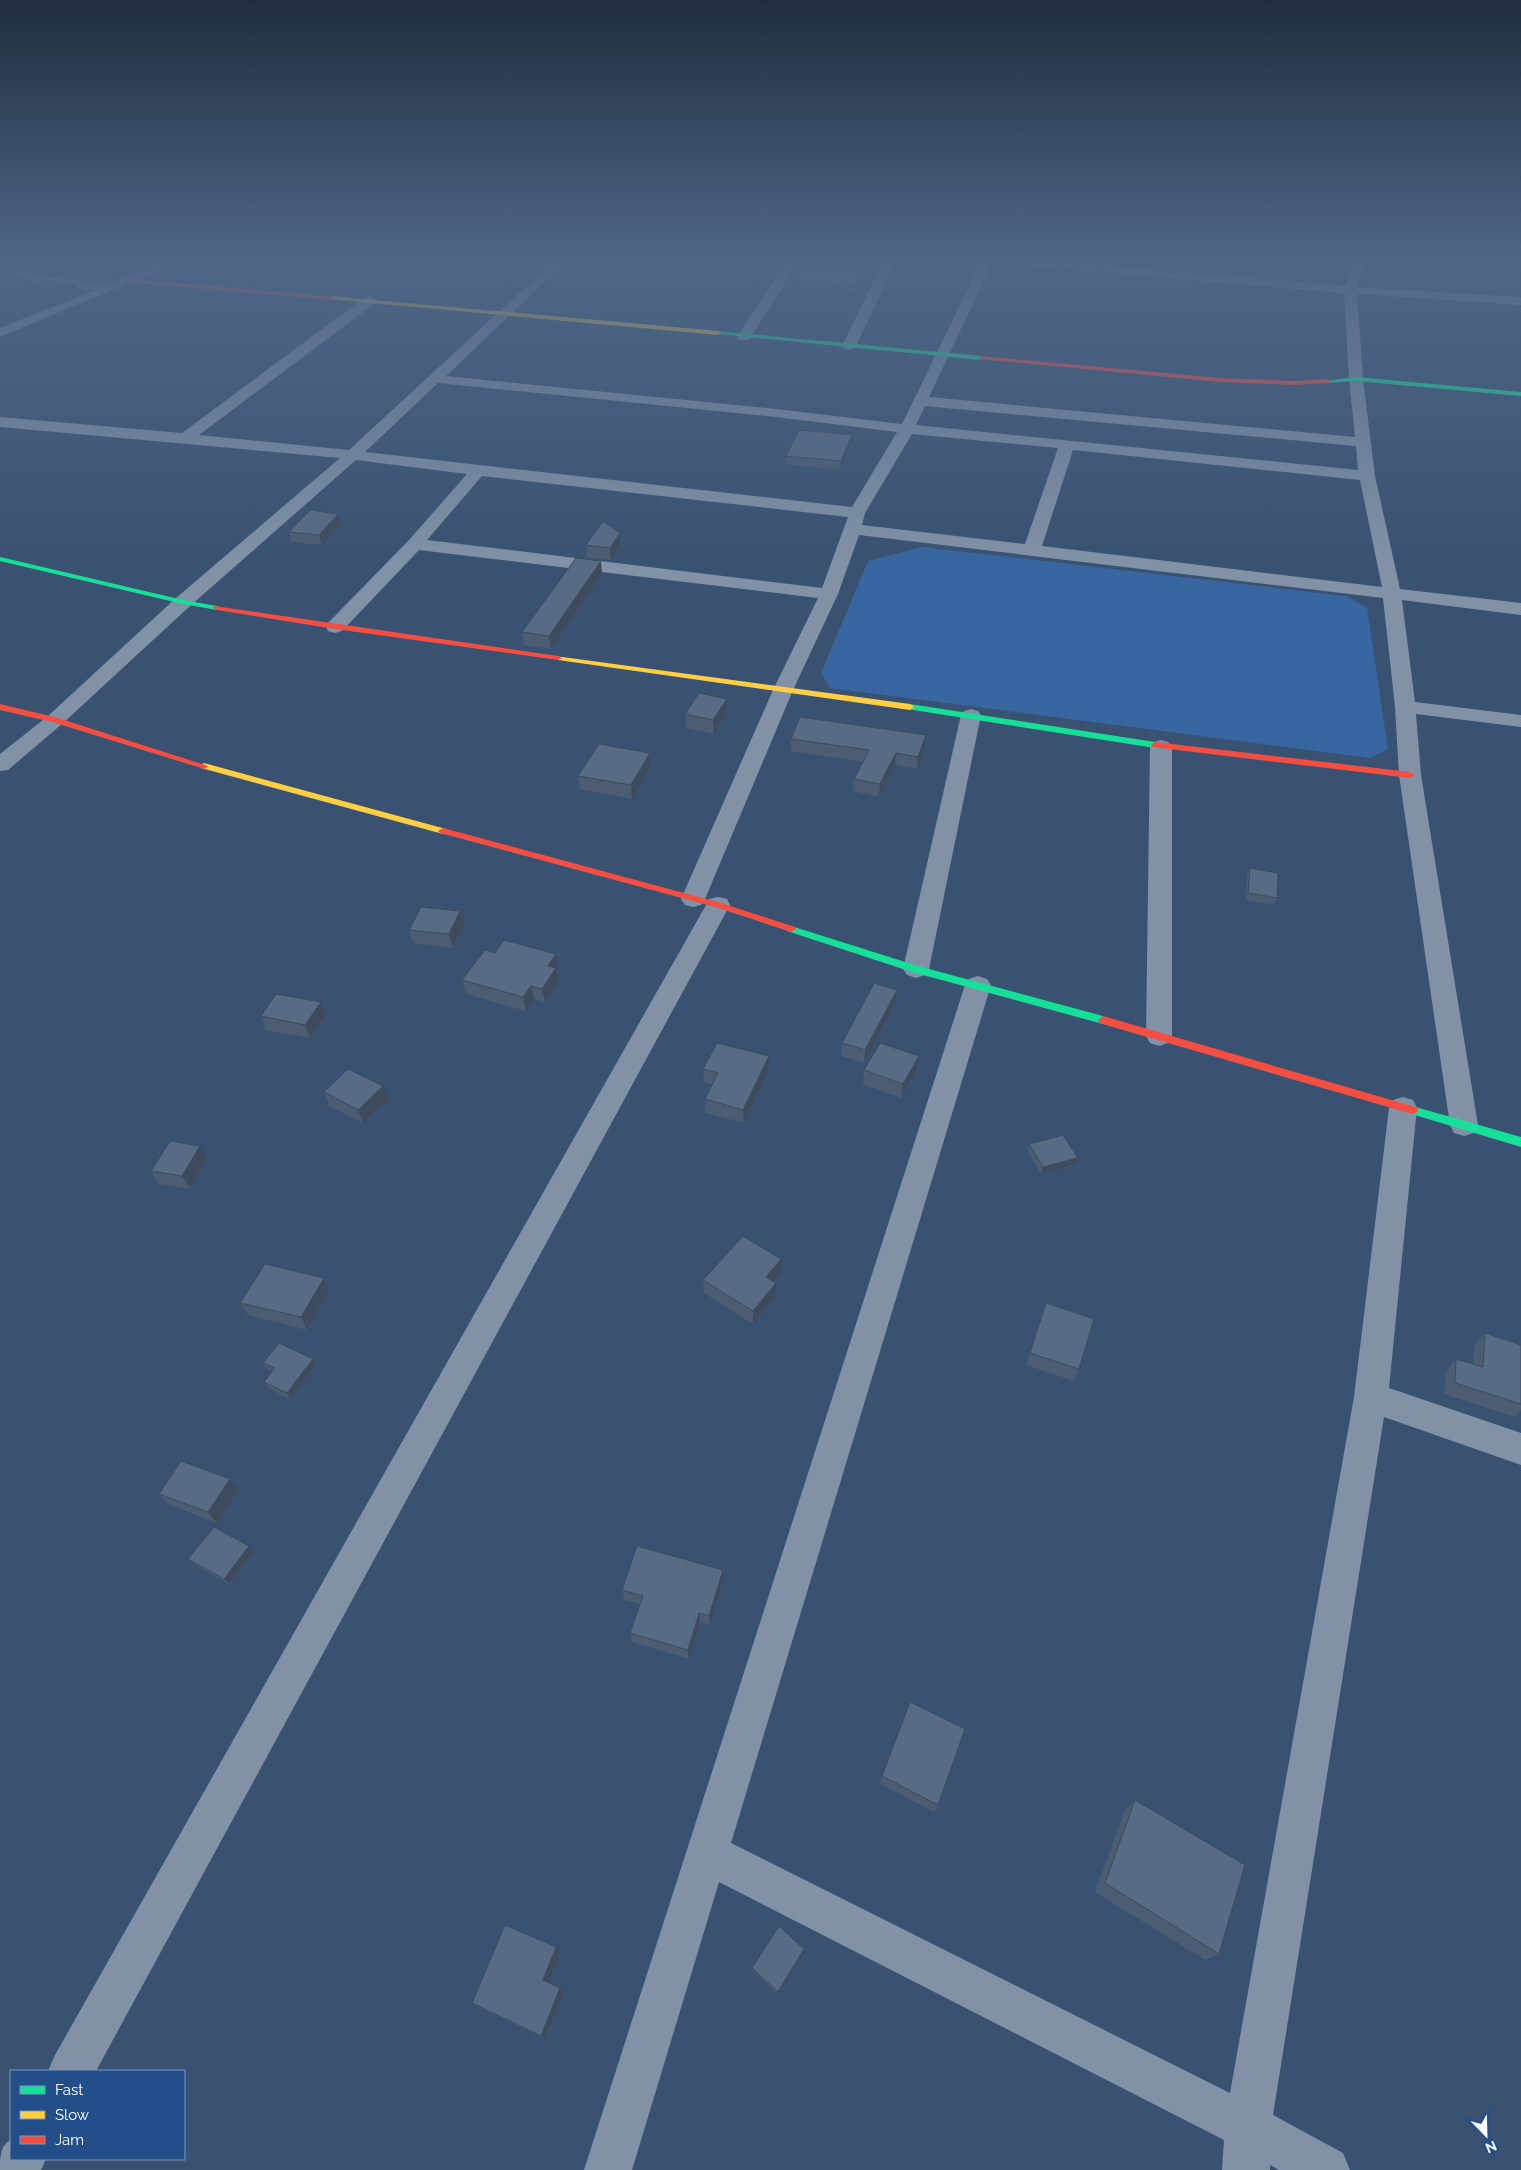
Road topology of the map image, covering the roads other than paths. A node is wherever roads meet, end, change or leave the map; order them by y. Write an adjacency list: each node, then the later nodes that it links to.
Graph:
1 (291, 359): 12 (street)
2 (456, 359): 7 (street)
3 (940, 359): 9 (street)
4 (998, 359): 6 (street)
5 (1355, 359): 6 (street)
6 (1356, 378): 8 (street); 13 (street)
7 (436, 379): 11 (street); 15 (street)
8 (1521, 394)
9 (920, 401): 11 (street); 13 (street)
10 (0, 422): 12 (street)
11 (907, 429): 14 (street); 18 (street)
12 (185, 438): 15 (street)
13 (1363, 442): 17 (street)
14 (1067, 444): 17 (street); 20 (street)
15 (353, 455): 16 (street); 24 (street)
16 (478, 471): 18 (street); 19 (street)
17 (1367, 476): 22 (street)
18 (855, 521): 20 (street); 23 (street)
19 (415, 544): 23 (street); 26 (street)
20 (1032, 551): 22 (street)
21 (0, 560): 24 (street)
22 (1392, 593): 25 (street); 29 (street)
23 (829, 594): 27 (street)
24 (183, 602): 26 (street); 31 (street)
25 (1521, 609)
26 (335, 627): 27 (street)
27 (783, 690): 30 (street); 36 (street)
28 (0, 707): 31 (street)
29 (1405, 707): 32 (street); 35 (street)
30 (971, 715): 33 (street); 37 (street)
31 (55, 720): 34 (street); 36 (street)
32 (1521, 722)
33 (1161, 746): 35 (street); 39 (street)
34 (0, 765)
35 (1410, 775): 41 (street)
36 (706, 902): 37 (street); 46 (street)
37 (916, 969): 38 (street)
38 (978, 985): 39 (street); 45 (street)
39 (1159, 1036): 40 (street)
40 (1404, 1108): 41 (street); 43 (street)
41 (1464, 1125): 42 (street)
42 (1521, 1142)
43 (1371, 1397): 44 (street); 47 (street)
44 (1521, 1449)
45 (707, 1853): 47 (street); 48 (street)
46 (72, 2070)
47 (1248, 2127): 49 (street); 50 (street)
48 (608, 2170)
49 (1246, 2170)
50 (1326, 2170)

